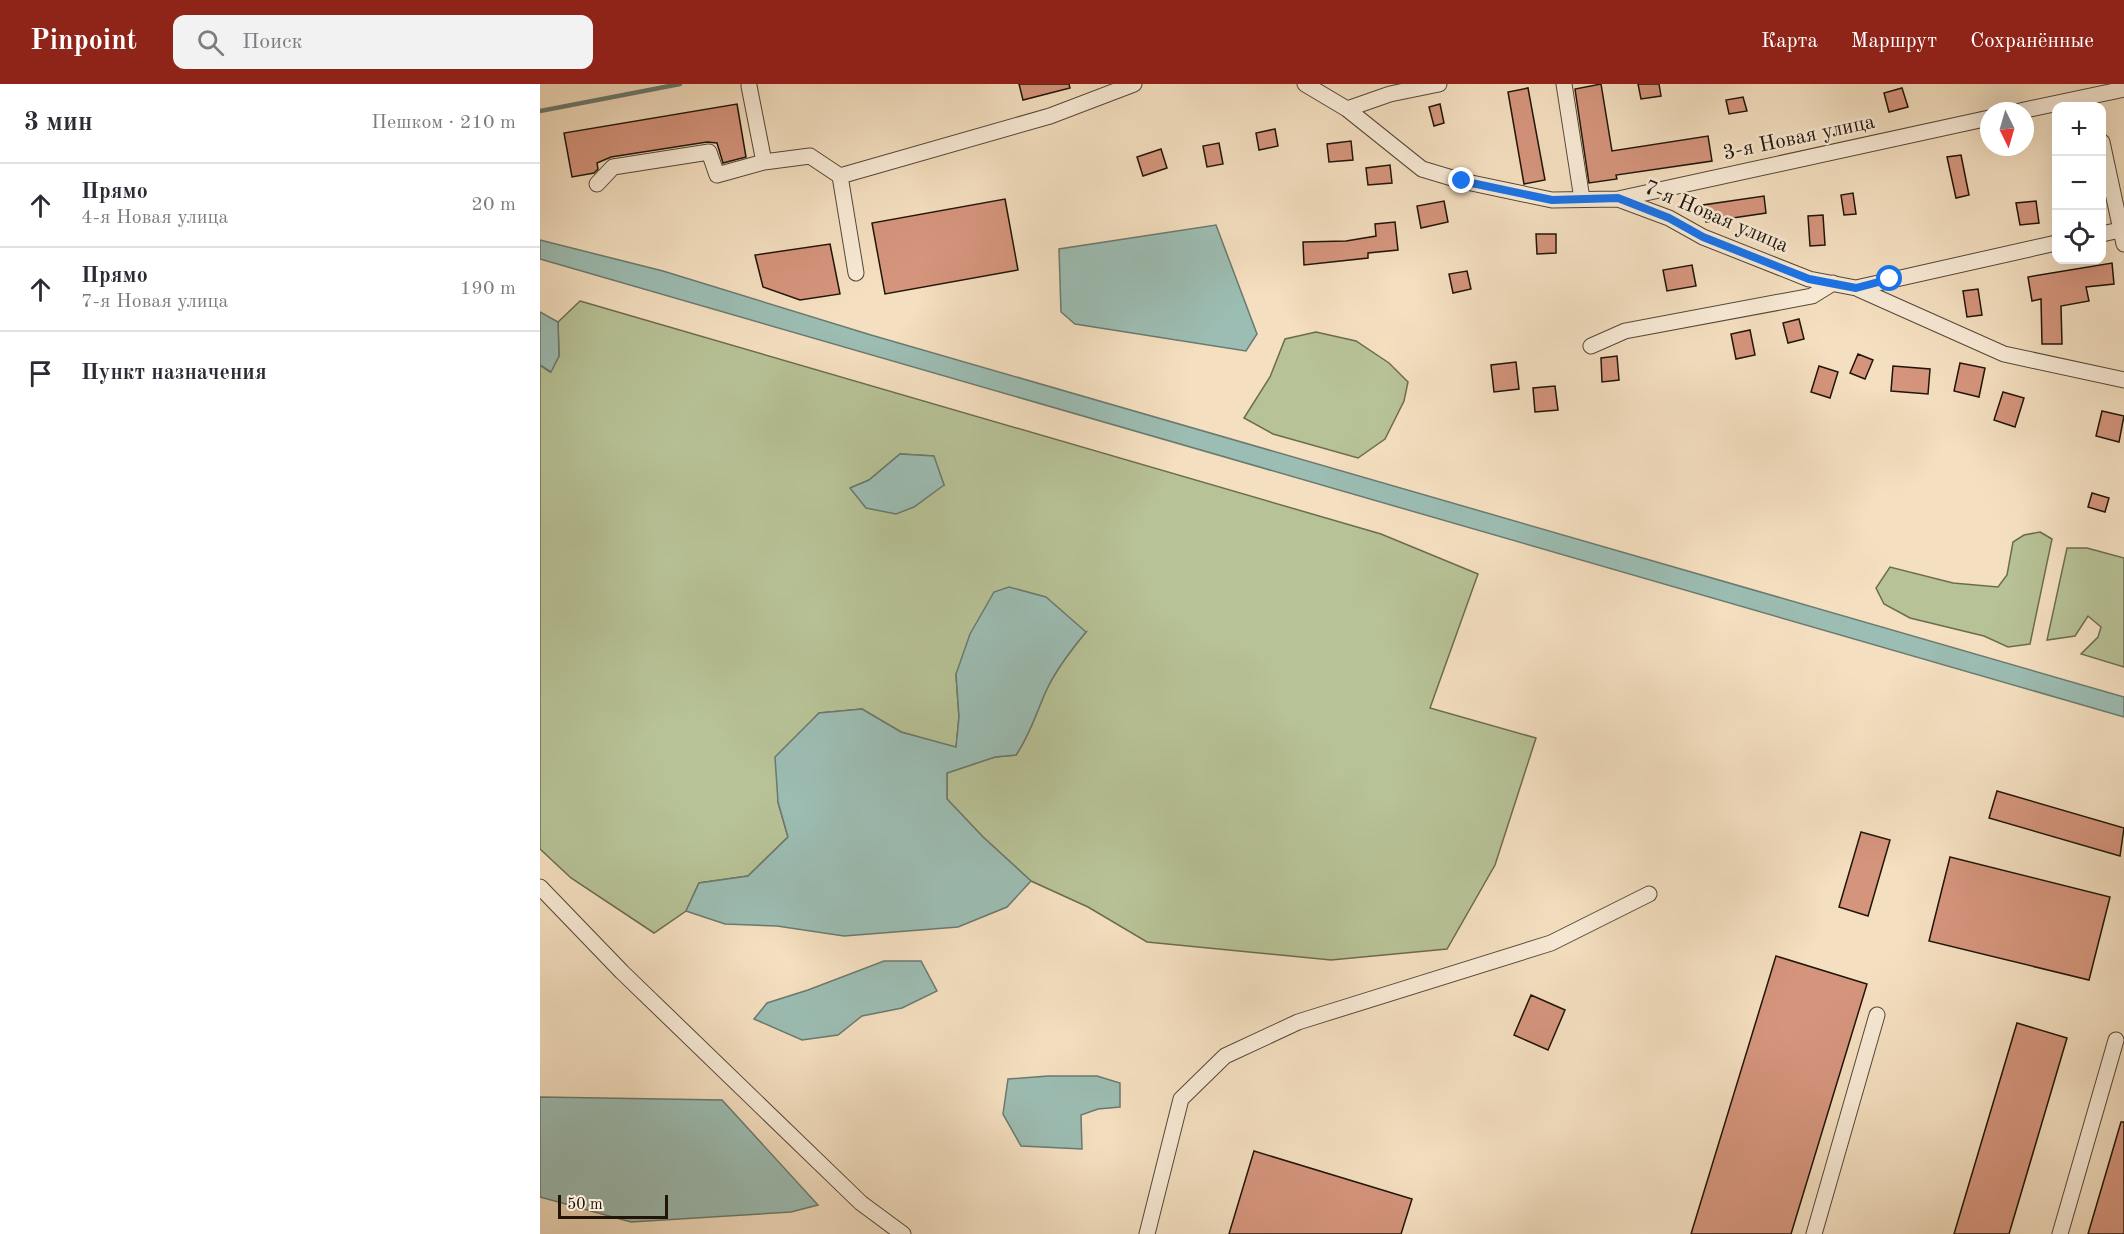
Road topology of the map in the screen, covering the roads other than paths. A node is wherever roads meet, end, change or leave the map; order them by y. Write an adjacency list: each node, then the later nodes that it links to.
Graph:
1 (1134, 84): 13 (street)
2 (1305, 84): 9 (street, 7-я Новая улица)
3 (1439, 84): 9 (street)
4 (1564, 84): 16 (street)
5 (748, 86): 12 (street)
6 (2124, 89): 7 (street)
7 (2092, 95): 8 (street)
8 (2034, 108)
9 (1347, 109): 16 (street, 7-я Новая улица)
10 (1980, 120): 15 (street, 3-я Новая улица)
11 (2105, 156): 18 (street)
12 (764, 162): 13 (street); 14 (street)
13 (840, 176): 20 (street)
14 (597, 184)
15 (1618, 198): 16 (street, 7-я Новая улица); 21 (street, 7-я Новая улица)
16 (1582, 199)
17 (2106, 234): 18 (street)
18 (2122, 234)
19 (2052, 244): 22 (street)
20 (856, 273)
21 (1833, 283): 22 (street, 7-я Новая улица); 23 (street)
22 (1856, 288): 24 (street, 7-я Новая улица)
23 (1591, 346)
24 (2124, 380)
25 (540, 887): 29 (street)
26 (1649, 894): 30 (street)
27 (1877, 1015): 31 (street)
28 (2116, 1040): 32 (street)
29 (903, 1234)
30 (1147, 1234)
31 (1814, 1234)
32 (2060, 1234)

